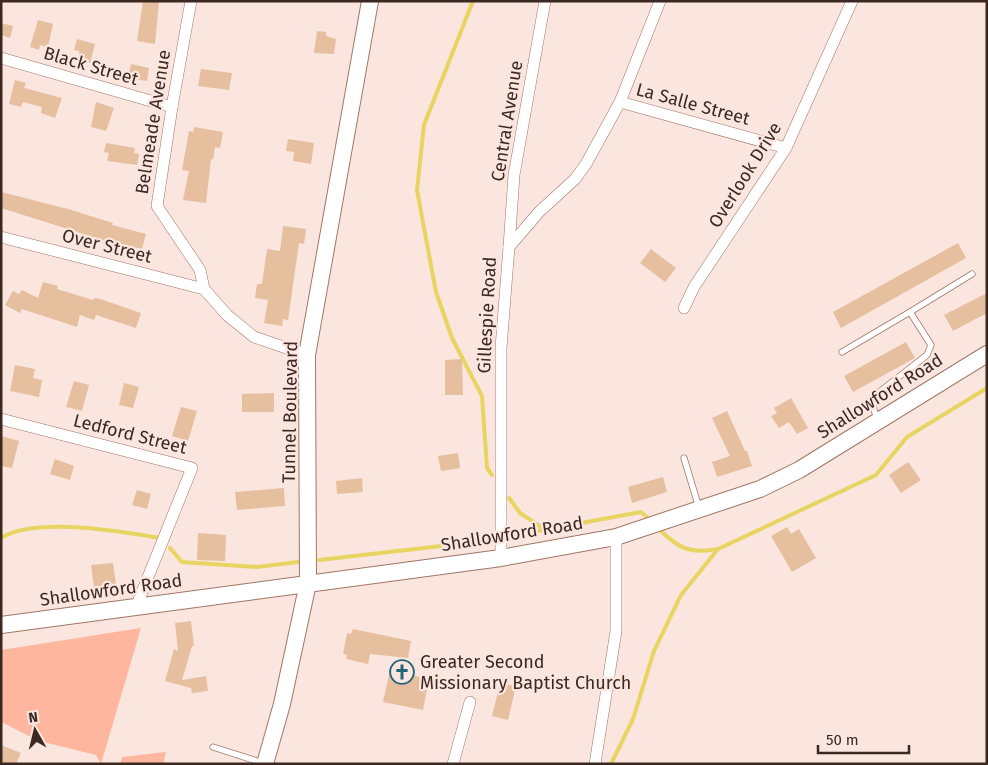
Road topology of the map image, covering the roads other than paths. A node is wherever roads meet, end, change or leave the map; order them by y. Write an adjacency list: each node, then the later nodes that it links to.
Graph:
1 (191, 1): 8 (street, Belmeade Avenue)
2 (370, 1): 18 (street, Tunnel Boulevard)
3 (545, 1): 11 (street, Central Avenue)
4 (660, 1): 7 (street, Gillespie Road)
5 (852, 1): 9 (street, Overlook Drive)
6 (1, 58): 8 (street, Black Street)
7 (620, 102): 9 (street, La Salle Street); 11 (street, Gillespie Road)
8 (172, 107): 13 (street, Belmeade Avenue)
9 (786, 148): 14 (street, Overlook Drive)
10 (1, 237): 13 (street, Over Street)
11 (508, 247): 24 (street, Gillespie Road)
12 (972, 274): 15 (lane)
13 (204, 288): 18 (street, Belmeade Avenue)
14 (684, 308)
15 (910, 312): 16 (lane); 20 (lane)
16 (842, 352)
17 (987, 354): 20 (street, Shallowford Road)
18 (307, 355): 25 (street, Tunnel Boulevard)
19 (1, 419): 26 (street, Ledford Street)
20 (878, 421): 22 (street, Shallowford Road)
21 (684, 458): 22 (lane)
22 (700, 510): 23 (street, Shallowford Road)
23 (616, 538): 24 (street, Shallowford Road); 32 (street)
24 (501, 558): 25 (street, Shallowford Road)
25 (308, 583): 26 (street, Shallowford Road); 30 (street, Tunnel Boulevard)
26 (136, 607): 27 (street, Shallowford Road)
27 (1, 625)
28 (470, 702): 31 (street)
29 (213, 747): 30 (lane)
30 (265, 764)
31 (453, 764)
32 (595, 764)

